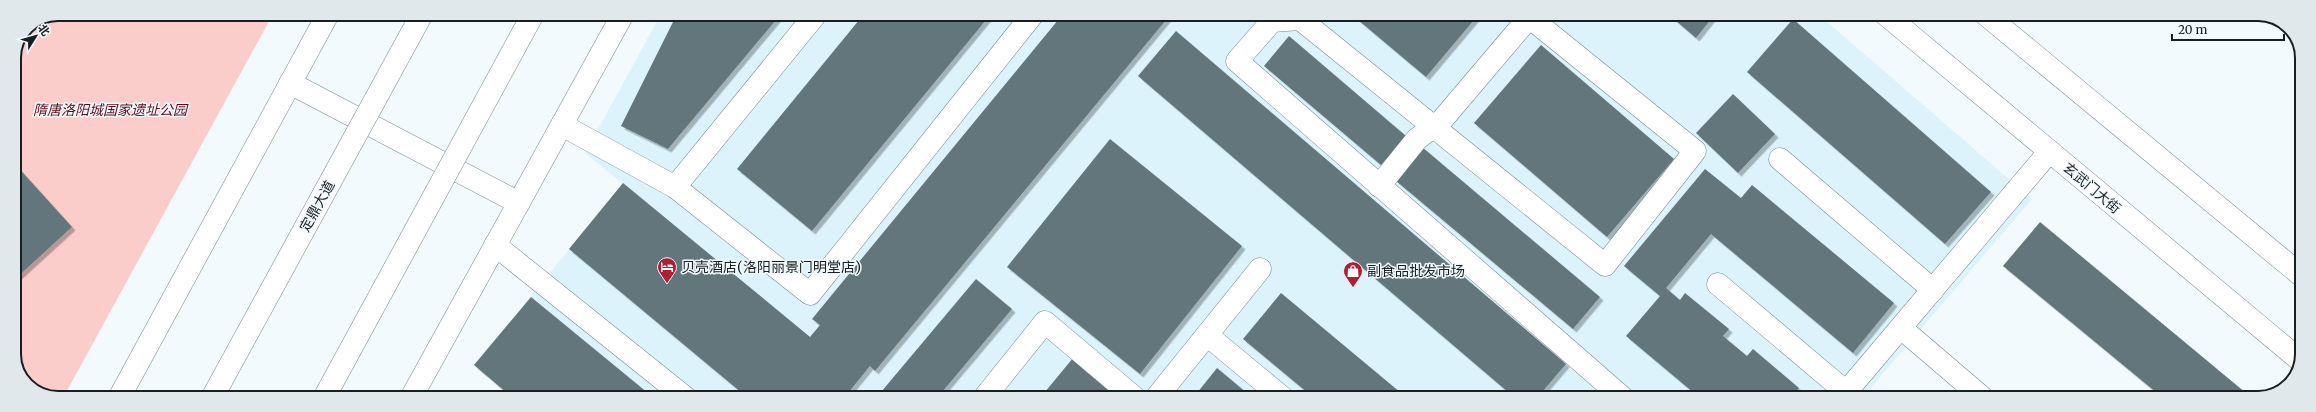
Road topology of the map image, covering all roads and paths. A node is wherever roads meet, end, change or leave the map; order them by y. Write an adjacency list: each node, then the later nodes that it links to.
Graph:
1 (324, 21): 13 (main road)
2 (418, 21): 30 (main road, 定鼎大道, bridge)
3 (529, 21): 31 (main road, bridge)
4 (619, 21): 14 (main road)
5 (810, 21): 18 (main road)
6 (1027, 21): 18 (main road)
7 (1272, 21): 19 (main road)
8 (1307, 21): 15 (main road)
9 (1526, 21): 15 (main road)
10 (1536, 21): 15 (main road)
11 (1893, 21): 16 (main road, 玄武门大街)
12 (1993, 21): 23 (main road)
13 (290, 82): 20 (main road); 29 (main road)
14 (562, 125): 18 (main road); 20 (main road)
15 (1434, 126): 19 (main road)
16 (2049, 152): 25 (main road); 28 (main road, 玄武门大街)
17 (1780, 159): 25 (main road)
18 (675, 186)
19 (1379, 186): 38 (main road)
20 (519, 203): 21 (main road)
21 (495, 245): 32 (main road); 33 (main road)
22 (1260, 269): 27 (main road)
23 (2295, 270)
24 (1718, 284): 39 (main road)
25 (1933, 290): 26 (main road)
26 (1902, 328): 40 (main road); 41 (main road)
27 (1207, 335): 36 (main road); 37 (main road)
28 (2295, 356)
29 (123, 391)
30 (216, 391)
31 (328, 391)
32 (418, 391)
33 (677, 391)
34 (990, 391): 35 (main road)
35 (1127, 391)
36 (1162, 391)
37 (1275, 391)
38 (1616, 391)
39 (1839, 391)
40 (1847, 391)
41 (1975, 391)

